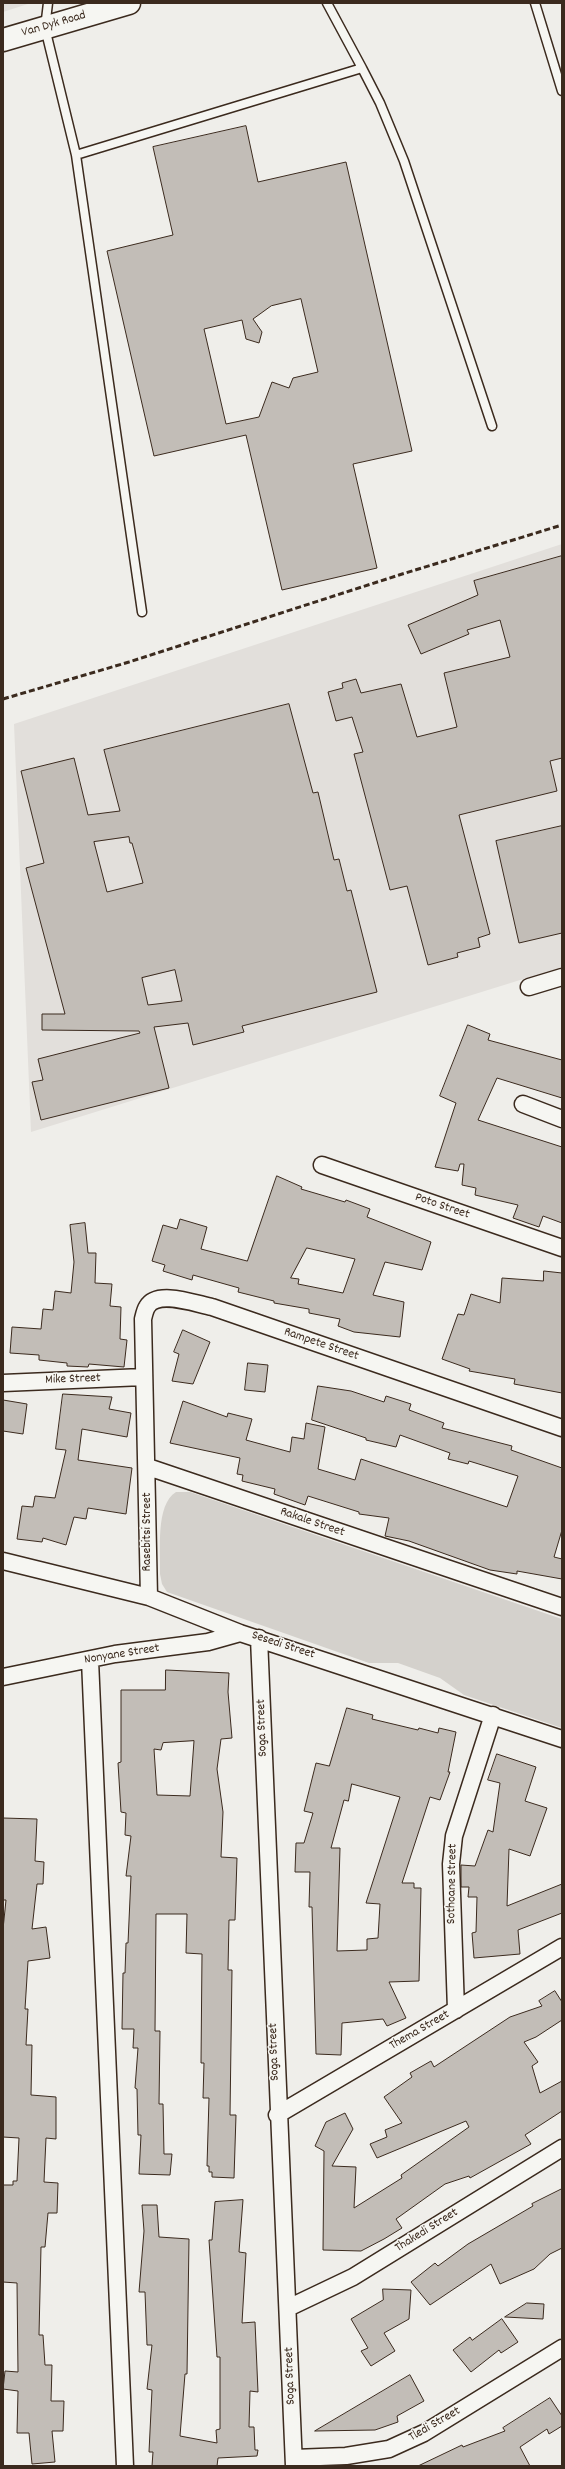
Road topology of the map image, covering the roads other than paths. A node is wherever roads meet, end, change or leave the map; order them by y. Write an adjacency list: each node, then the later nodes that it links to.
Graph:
1 (48, 3): 5 (lane)
2 (326, 3): 7 (lane)
3 (536, 3): 8 (lane)
4 (115, 5): 5 (main road, Van Dyk Road)
5 (45, 28): 6 (main road, Van Dyk Road); 9 (lane)
6 (3, 40)
7 (362, 68): 9 (lane); 10 (lane)
8 (562, 91)
9 (76, 156): 11 (lane)
10 (492, 426)
11 (142, 612)
12 (562, 977): 13 (street)
13 (529, 988)
14 (523, 1104): 15 (street)
15 (562, 1119)
16 (322, 1165): 17 (street, Poto Street)
17 (562, 1248)
18 (143, 1377): 19 (street, Mike Street); 20 (street, Rampete Street); 21 (street)
19 (3, 1383)
20 (562, 1428)
21 (148, 1467): 23 (street, Rasebitsi Street); 24 (street, Rakale Street)
22 (3, 1561): 23 (street, Sesedi Street)
23 (149, 1597): 25 (street, Sesedi Street)
24 (562, 1607)
25 (240, 1633): 26 (street, Sesedi Street); 27 (street, Nonyane Street)
26 (259, 1638): 29 (street, Sesedi Street); 33 (street, Soga Street)
27 (90, 1660): 28 (street, Nonyane Street); 38 (street)
28 (3, 1677)
29 (493, 1715): 30 (street, Sesedi Street); 32 (street, Sothoane Street)
30 (562, 1739)
31 (562, 1946): 32 (street, Thema Street)
32 (456, 2010): 33 (street, Thema Street)
33 (277, 2115): 35 (street, Soga Street)
34 (562, 2148): 35 (street, Thakedi Street)
35 (288, 2308): 37 (street, Soga Street)
36 (562, 2348): 37 (street, Tledi Street)
37 (294, 2462)
38 (125, 2466)

